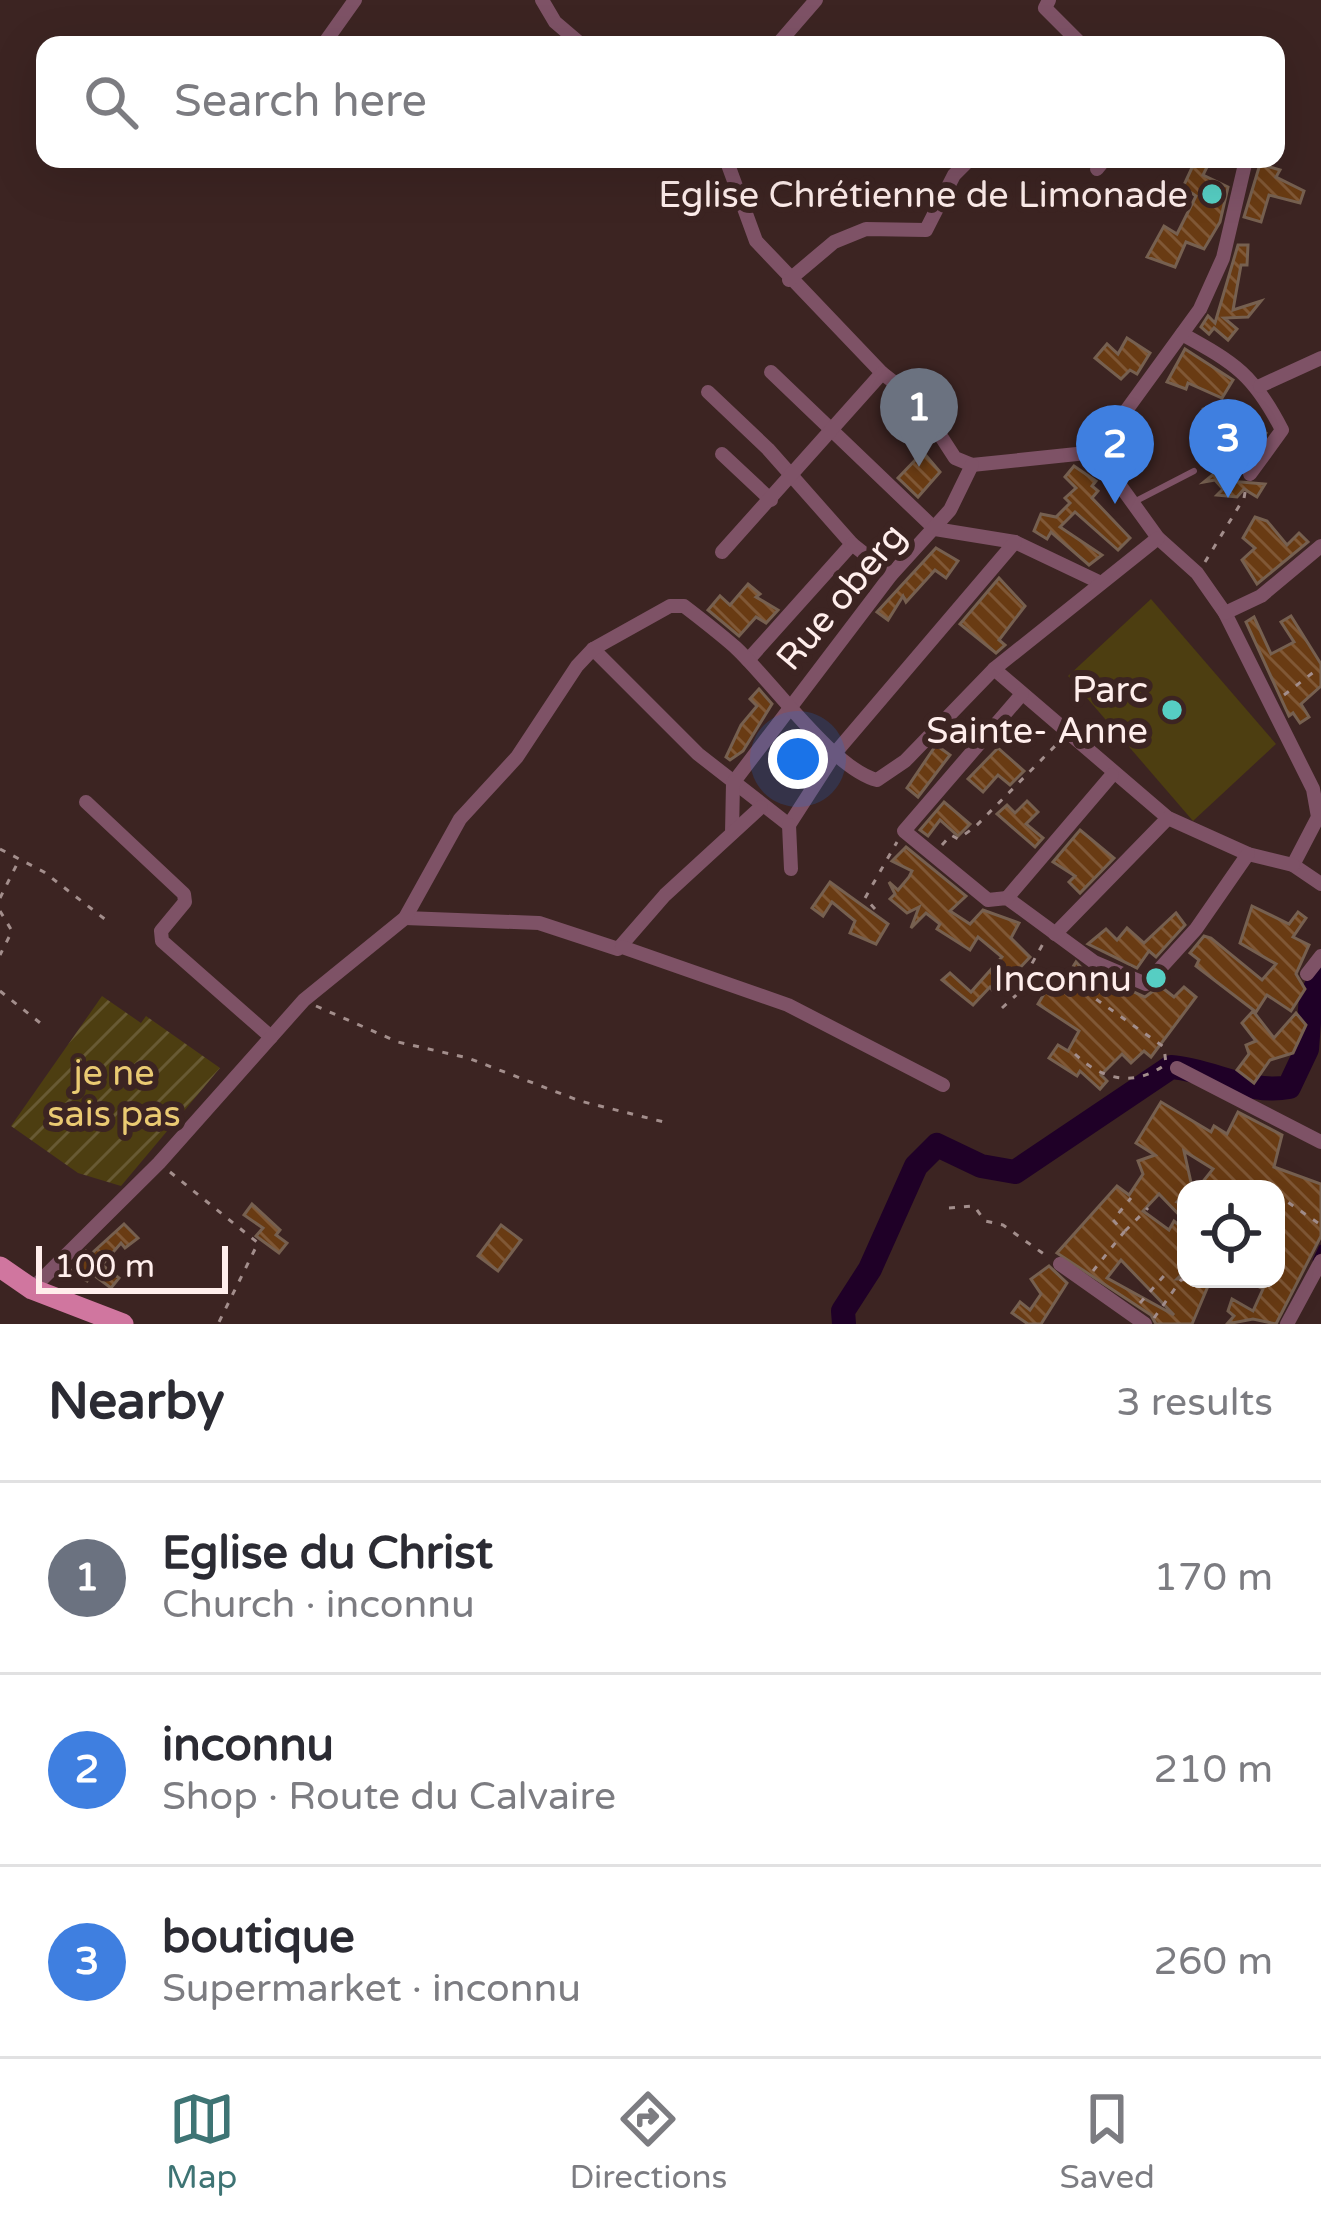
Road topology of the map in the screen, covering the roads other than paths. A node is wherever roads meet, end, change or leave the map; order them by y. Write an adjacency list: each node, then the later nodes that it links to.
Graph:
1 (355, 0): 6 (street)
2 (542, 0): 7 (street)
3 (816, 0): 8 (street)
4 (1031, 0): 5 (street)
5 (1047, 4): 9 (street)
6 (329, 36)
7 (571, 36)
8 (785, 36)
9 (1073, 36)
10 (729, 168): 13 (street)
11 (962, 168): 13 (street)
12 (1245, 168): 14 (street)
13 (789, 280): 17 (street)
14 (1182, 334): 18 (street); 21 (street)
15 (1321, 358): 18 (street)
16 (771, 372): 20 (street, Rue oberg)
17 (882, 373): 20 (street); 23 (street)
18 (1260, 386): 25 (street)
19 (708, 392): 26 (street)
20 (829, 434): 26 (street); 29 (street, Rue oberg)
21 (1096, 452): 23 (street); 28 (street)
22 (722, 454): 27 (street)
23 (972, 465): 29 (street)
24 (1194, 470): 28 (lane)
25 (1250, 474)
26 (790, 480): 27 (street); 32 (street)
27 (770, 500): 34 (street)
28 (1130, 503): 30 (street)
29 (935, 530): 31 (street, Rue oberg); 35 (street, Rue oberg)
30 (1158, 538): 36 (street); 37 (street)
31 (1015, 542): 36 (street, Rue oberg); 43 (street)
32 (852, 544): 35 (street); 39 (street, Rue oberg)
33 (1321, 546): 37 (street)
34 (722, 552)
35 (891, 575): 42 (street, Rue oberg)
36 (1099, 582): 40 (street)
37 (1225, 613): 52 (street)
38 (593, 650): 39 (street); 45 (street); 56 (street)
39 (748, 660): 42 (street)
40 (994, 669): 41 (street); 43 (street)
41 (1022, 694): 44 (street); 55 (street)
42 (791, 702): 43 (street); 45 (street)
43 (836, 752): 49 (street)
44 (1112, 775): 48 (street); 55 (street)
45 (733, 783): 47 (street); 50 (street)
46 (86, 802): 61 (street)
47 (761, 807): 49 (street); 50 (street)
48 (1168, 818): 51 (street); 57 (street)
49 (789, 825): 53 (street)
50 (732, 833): 58 (street)
51 (1248, 854): 52 (street); 57 (street)
52 (1292, 865): 54 (street)
53 (791, 869)
54 (1321, 884)
55 (1006, 898): 57 (street)
56 (405, 918): 58 (street); 61 (street)
57 (1055, 934)
58 (622, 947): 63 (street)
59 (1321, 956): 60 (street)
60 (1307, 974)
61 (271, 1037): 68 (street)
62 (1177, 1068): 64 (street)
63 (944, 1084)
64 (1321, 1142)
65 (1321, 1262): 70 (street)
66 (1060, 1264): 69 (street)
67 (0, 1267): 68 (main road)
68 (32, 1289): 71 (main road)
69 (1125, 1316): 72 (street)
70 (1292, 1322)
71 (123, 1324)
72 (1148, 1324)

